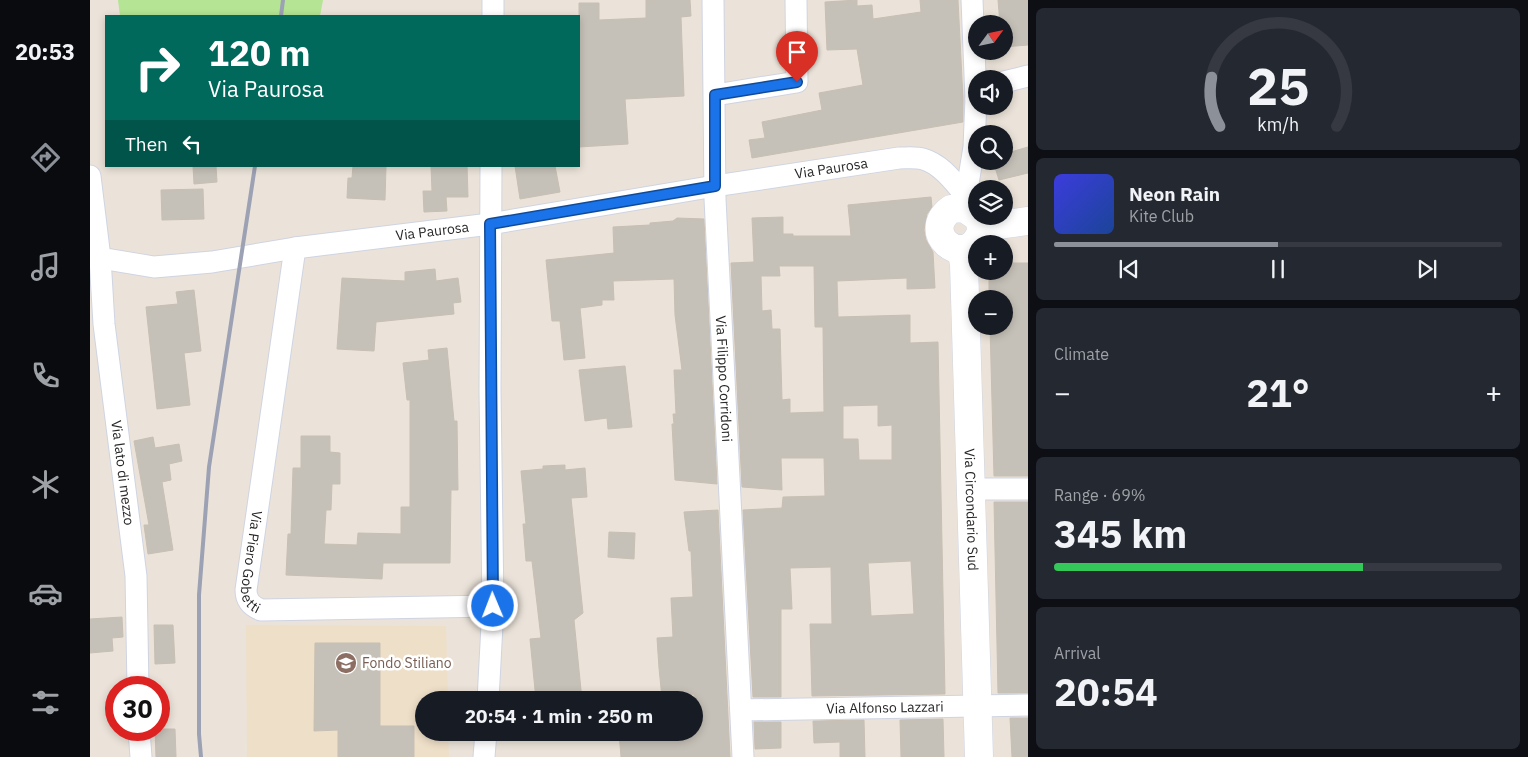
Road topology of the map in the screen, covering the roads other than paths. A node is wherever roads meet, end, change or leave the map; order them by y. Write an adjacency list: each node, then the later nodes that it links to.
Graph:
1 (493, 0): 5 (street)
2 (712, 0): 9 (street, Via Filippo Corridoni)
3 (796, 0): 9 (street)
4 (972, 0): 6 (street)
5 (493, 15)
6 (975, 70)
7 (1028, 76): 8 (street)
8 (1013, 80)
9 (715, 95): 14 (street, Via Filippo Corridoni)
10 (975, 115): 13 (street)
11 (491, 167): 19 (street)
12 (90, 176): 23 (street)
13 (974, 180)
14 (715, 186): 15 (street, Via Paurosa); 19 (street, Via Paurosa); 32 (street, Via Filippo Corridoni)
15 (968, 206)
16 (968, 212): 22 (street)
17 (1013, 219): 18 (street)
18 (1028, 221)
19 (490, 224): 21 (street, Via Paurosa); 27 (street)
20 (977, 225): 22 (street)
21 (295, 248): 23 (street, Via Paurosa); 27 (street, Via Piero Gobetti)
22 (962, 257): 25 (street, Via Circondario Sud)
23 (100, 258): 24 (street, Via lato di mezzo)
24 (97, 325): 28 (street, Via lato di mezzo)
25 (970, 489): 26 (street); 30 (street, Via Circondario Sud)
26 (1028, 489)
27 (493, 606): 29 (street)
28 (138, 676)
29 (488, 691)
30 (977, 705): 31 (street, Via Alfonso Lazzari); 32 (street, Via Alfonso Lazzari); 38 (street, Via Circondario Sud)
31 (1028, 705)
32 (741, 710): 37 (street, Via Filippo Corridoni)
33 (139, 741): 35 (street)
34 (485, 741): 36 (street)
35 (140, 757)
36 (484, 757)
37 (743, 757)
38 (979, 757)

